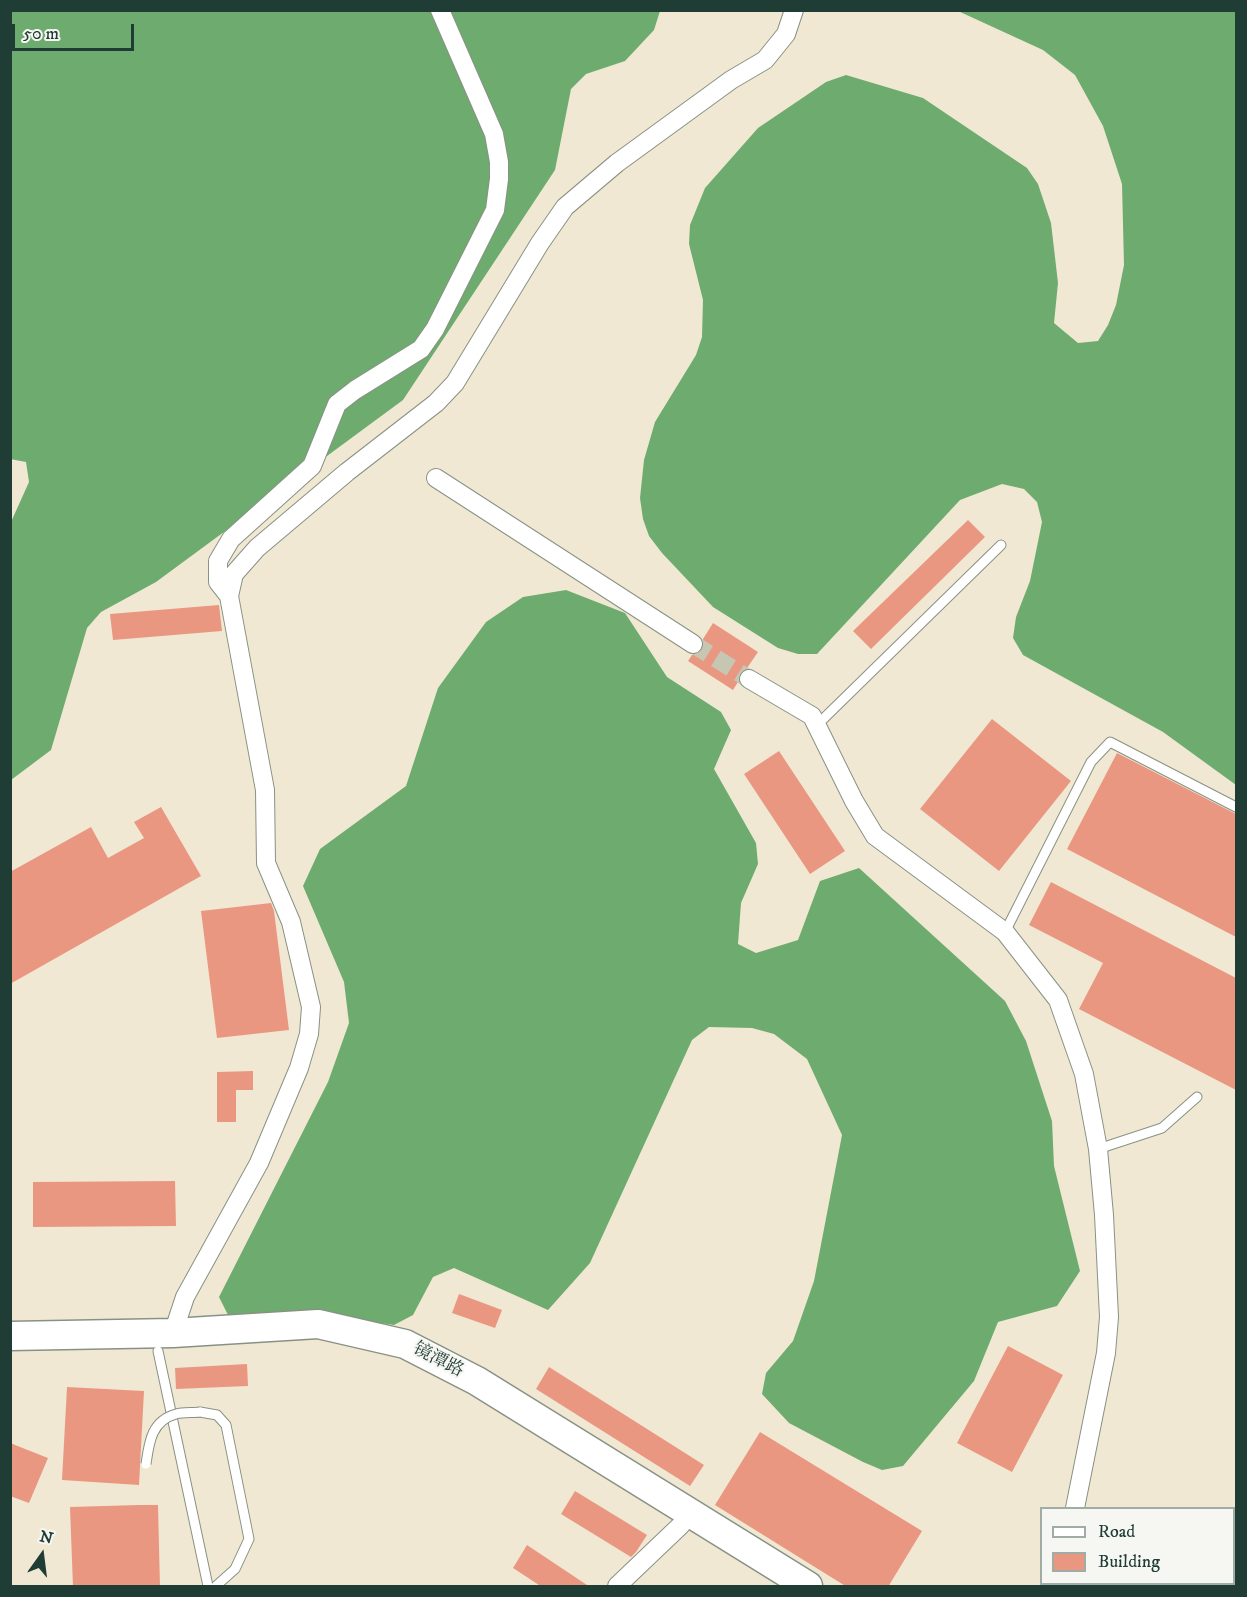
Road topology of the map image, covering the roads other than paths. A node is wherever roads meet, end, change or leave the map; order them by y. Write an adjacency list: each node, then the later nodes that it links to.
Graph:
1 (440, 10): 5 (street)
2 (794, 10): 5 (street)
3 (436, 478): 6 (street)
4 (1002, 545): 8 (lane)
5 (229, 596): 14 (street)
6 (693, 644)
7 (749, 679): 8 (street)
8 (817, 725): 10 (street)
9 (1236, 807): 10 (lane)
10 (1005, 932): 12 (street)
11 (1197, 1097): 12 (lane)
12 (1098, 1149): 17 (street)
13 (10, 1336): 14 (main road, 镜潭路)
14 (166, 1342): 15 (main road, 镜潭路); 18 (main road, 镜潭路); 19 (lane); 23 (main road, 镜潭路)
15 (10, 1353)
16 (146, 1464): 20 (lane, bridge)
17 (1075, 1507)
18 (681, 1526): 21 (street); 22 (main road, 镜潭路)
19 (208, 1587)
20 (216, 1587)
21 (617, 1587)
22 (778, 1587)
23 (808, 1587)

